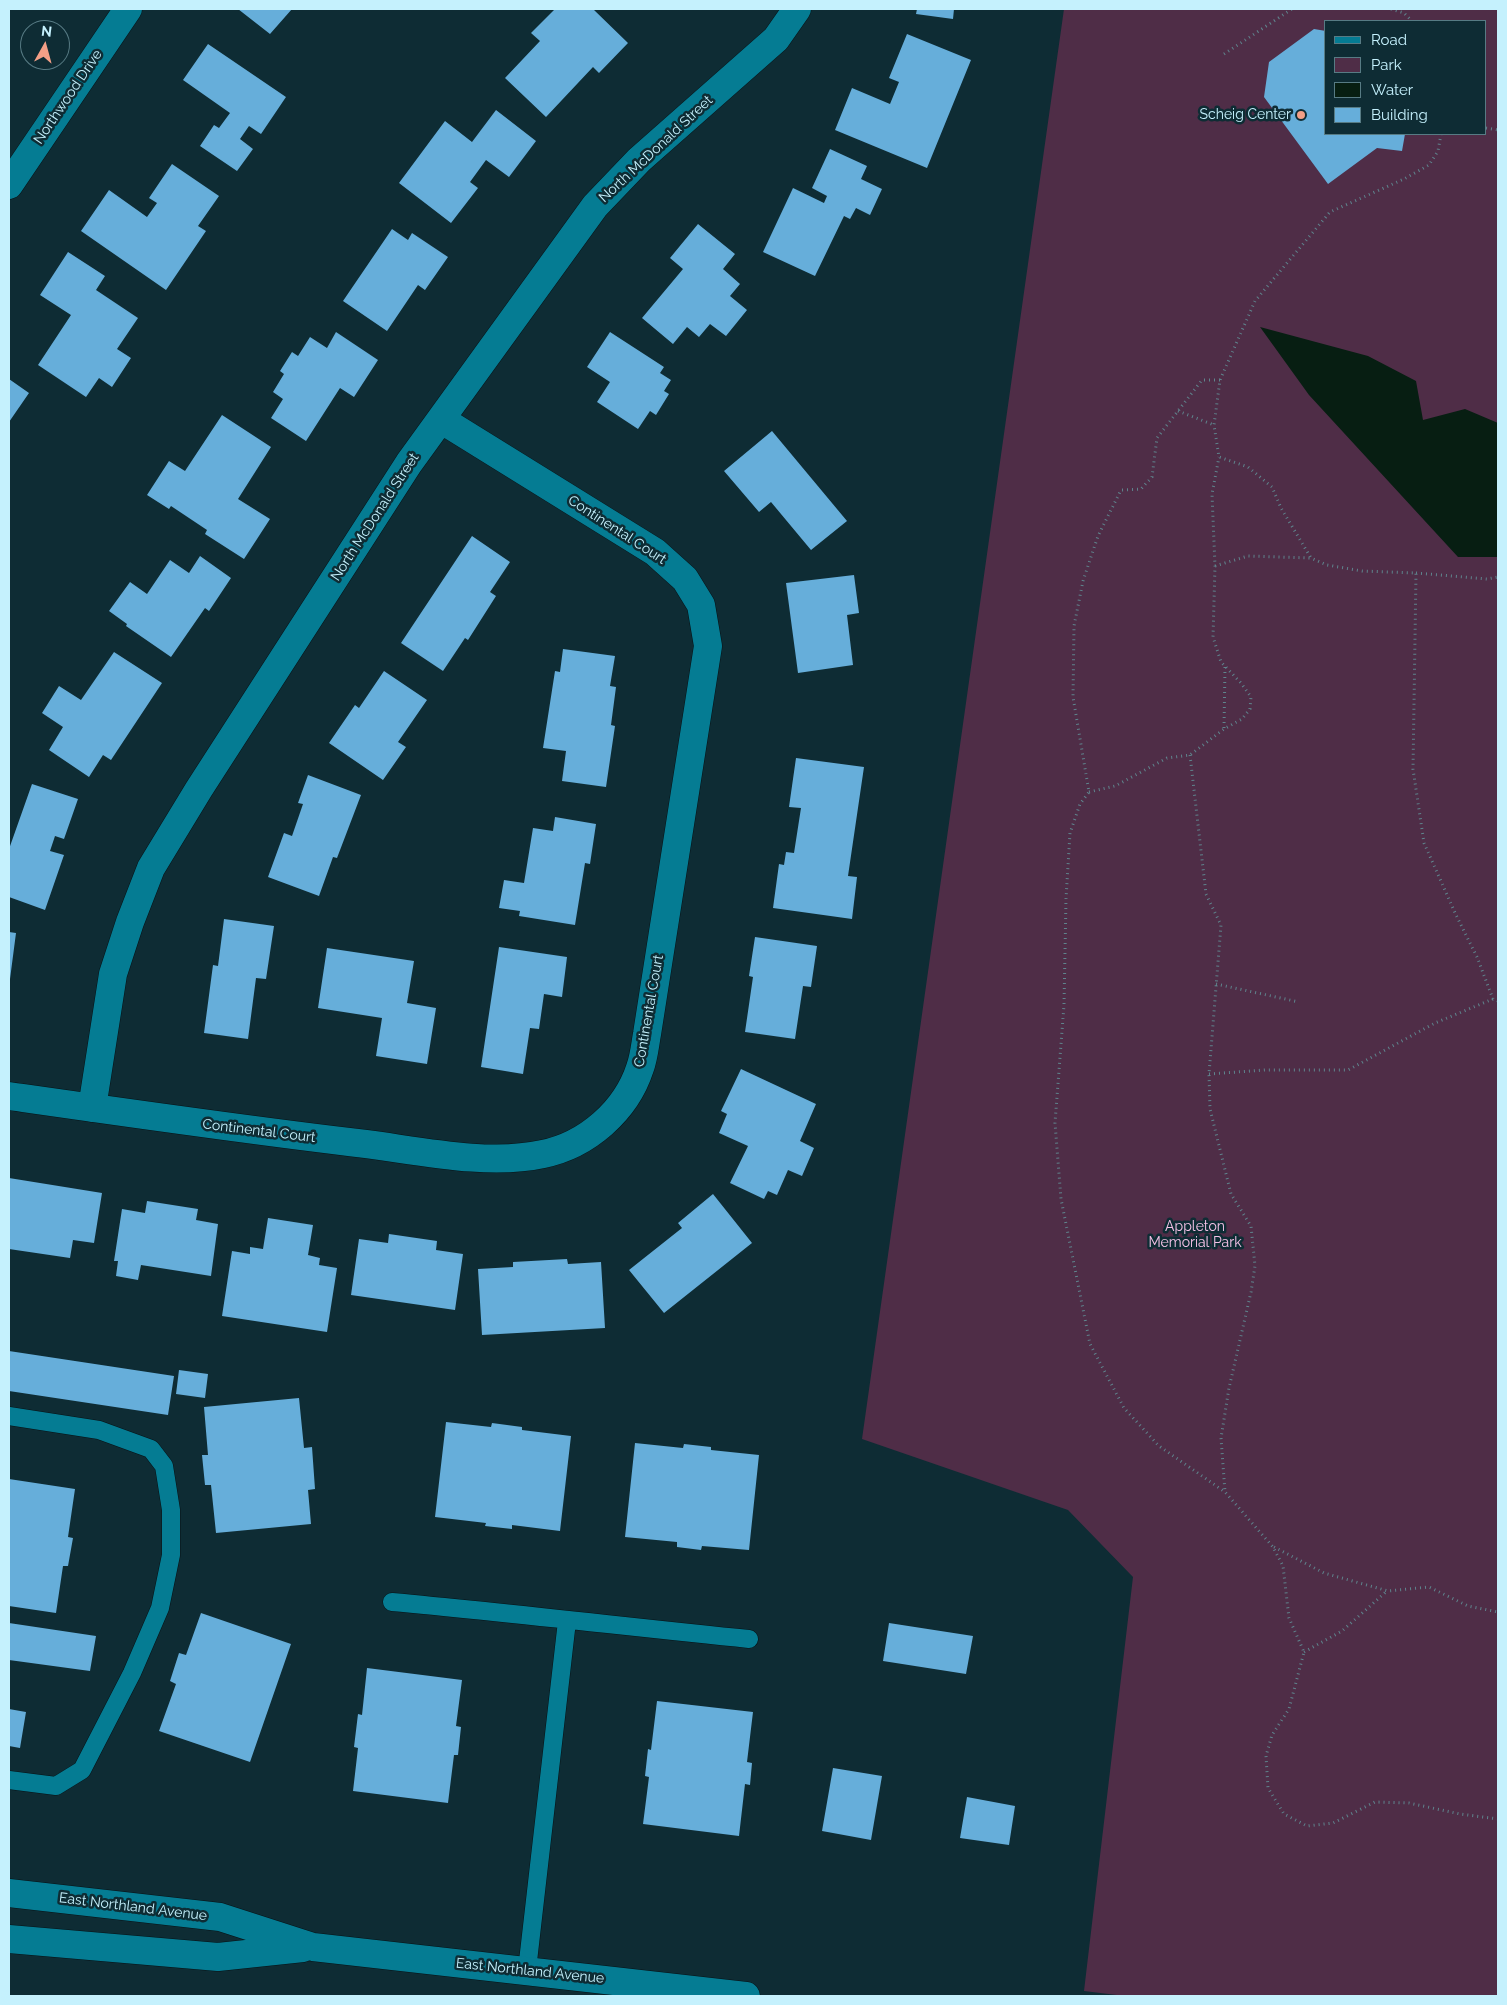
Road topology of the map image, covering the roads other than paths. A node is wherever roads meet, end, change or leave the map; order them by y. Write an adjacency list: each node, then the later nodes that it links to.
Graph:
1 (128, 9): 3 (street, Northwood Drive)
2 (797, 9): 4 (street, North McDonald Street)
3 (9, 185)
4 (442, 420): 6 (street, North McDonald Street); 6 (street, Continental Court)
5 (9, 1096): 6 (street, Continental Court)
6 (92, 1108)
7 (9, 1416): 11 (lane)
8 (392, 1602): 9 (lane)
9 (566, 1620): 10 (lane); 15 (lane)
10 (750, 1639)
11 (9, 1780)
12 (9, 1893): 14 (street, East Northland Avenue)
13 (9, 1939): 14 (street, East Northland Avenue)
14 (313, 1947): 15 (street, East Northland Avenue)
15 (526, 1970): 16 (street, East Northland Avenue)
16 (746, 1996)

